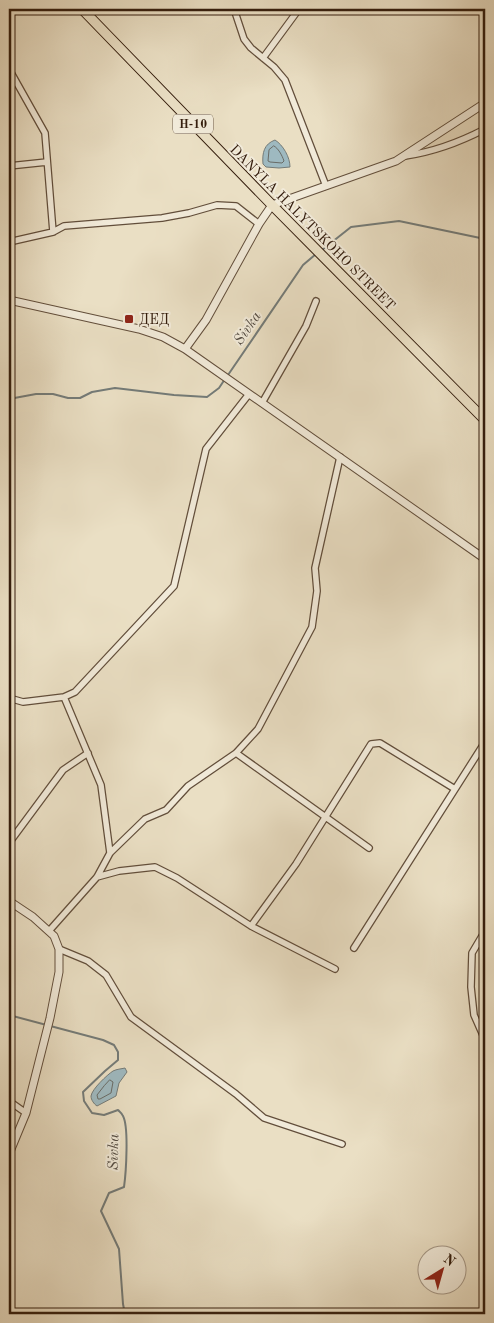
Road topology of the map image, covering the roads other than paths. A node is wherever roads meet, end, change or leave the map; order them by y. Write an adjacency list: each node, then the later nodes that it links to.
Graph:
1 (82, 9): 12 (main road, DANYLA HALYTSKOHO STREET / Н-10)
2 (234, 9): 4 (street)
3 (299, 9): 4 (street)
4 (263, 58): 11 (street)
5 (9, 69): 9 (street)
6 (485, 103): 8 (street)
7 (485, 129): 8 (street)
8 (403, 156): 11 (street)
9 (48, 162): 10 (street); 14 (street)
10 (9, 166)
11 (326, 186): 12 (street)
12 (272, 205): 13 (street); 21 (main road, DANYLA HALYTSKOHO STREET / Н-10)
13 (260, 224): 14 (street); 18 (street)
14 (53, 232): 15 (street)
15 (9, 242)
16 (9, 300): 18 (street)
17 (316, 302): 20 (street)
18 (185, 349): 19 (street)
19 (250, 394): 20 (street); 24 (street)
20 (262, 403): 22 (street)
21 (485, 420)
22 (340, 457): 23 (street); 28 (street)
23 (485, 559)
24 (64, 697): 25 (street); 27 (street)
25 (9, 698)
26 (485, 742): 29 (street)
27 (88, 753): 31 (street); 33 (street)
28 (236, 753): 30 (street); 33 (street)
29 (455, 789): 30 (street); 40 (street)
30 (326, 817): 32 (street); 36 (street)
31 (9, 843)
32 (369, 848)
33 (110, 852): 34 (street)
34 (97, 877): 36 (street); 37 (street)
35 (9, 901): 37 (street)
36 (250, 926): 41 (street)
37 (49, 931): 39 (street)
38 (485, 931): 42 (street)
39 (59, 948): 44 (street); 45 (street)
40 (354, 948)
41 (335, 969)
42 (485, 1040)
43 (9, 1101): 44 (street)
44 (26, 1113): 46 (street)
45 (342, 1144)
46 (9, 1154)

